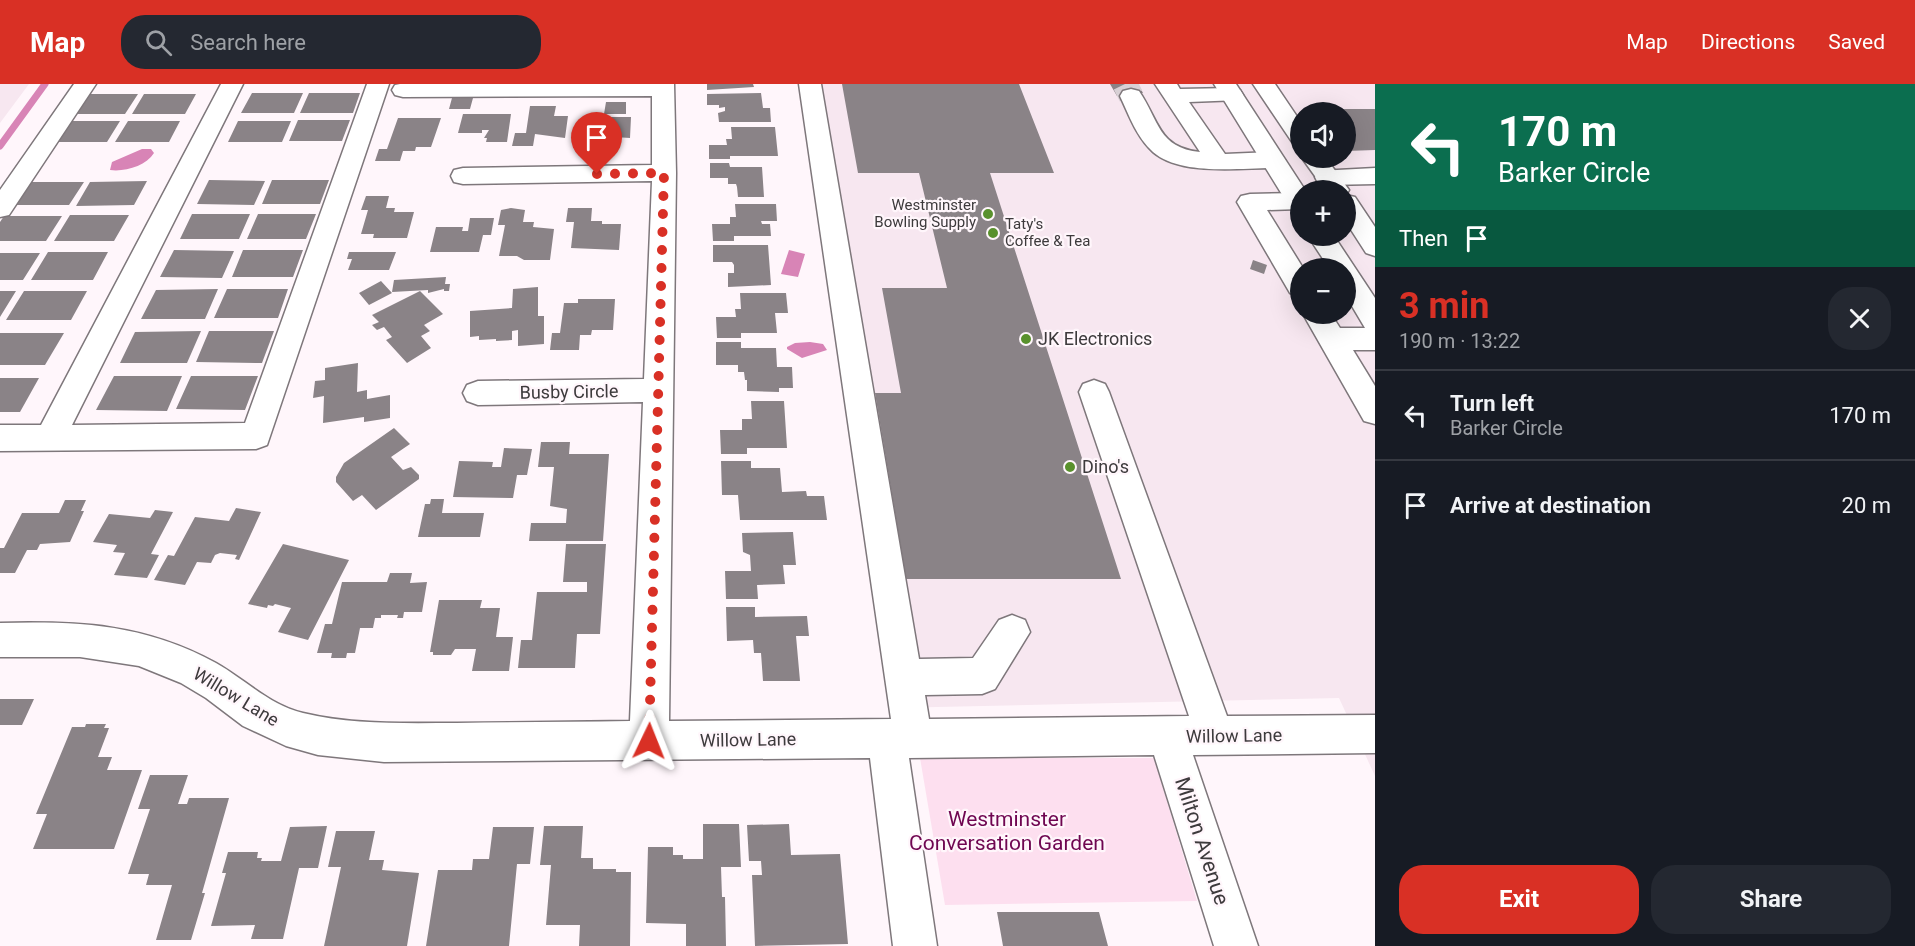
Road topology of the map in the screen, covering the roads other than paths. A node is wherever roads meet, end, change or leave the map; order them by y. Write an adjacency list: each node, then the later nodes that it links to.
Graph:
1 (85, 84): 19 (street)
2 (232, 84): 33 (street)
3 (810, 84): 36 (street)
4 (1264, 84): 10 (street)
5 (663, 86): 6 (street); 13 (street)
6 (391, 87): 33 (street)
7 (1229, 89): 8 (street); 12 (street)
8 (1170, 90): 11 (street)
9 (1131, 96): 11 (street)
10 (1290, 122)
11 (1217, 160): 12 (street)
12 (1273, 160): 17 (street)
13 (664, 173): 15 (street); 28 (street)
14 (1326, 175): 16 (street)
15 (463, 176)
16 (1375, 176)
17 (1290, 186)
18 (1290, 202): 22 (street)
19 (0, 209)
20 (1356, 218): 21 (street)
21 (1375, 247)
22 (1290, 269)
23 (1356, 290): 24 (street)
24 (1375, 321)
25 (1323, 324): 26 (street)
26 (1332, 339): 27 (street); 31 (street)
27 (1375, 339)
28 (659, 390): 30 (street, Busby Circle); 41 (street)
29 (1094, 392): 39 (street)
30 (478, 393)
31 (1375, 412)
32 (0, 438): 33 (street)
33 (50, 438)
34 (1012, 632): 36 (street)
35 (0, 640): 41 (street, Willow Lane)
36 (903, 676): 40 (street)
37 (1375, 734): 39 (street, Willow Lane)
38 (1168, 736): 39 (street, Willow Lane); 40 (street, Willow Lane); 43 (street, Milton Avenue)
39 (1215, 736)
40 (900, 738): 41 (street, Willow Lane); 42 (street)
41 (649, 741)
42 (915, 946)
43 (1236, 946)

